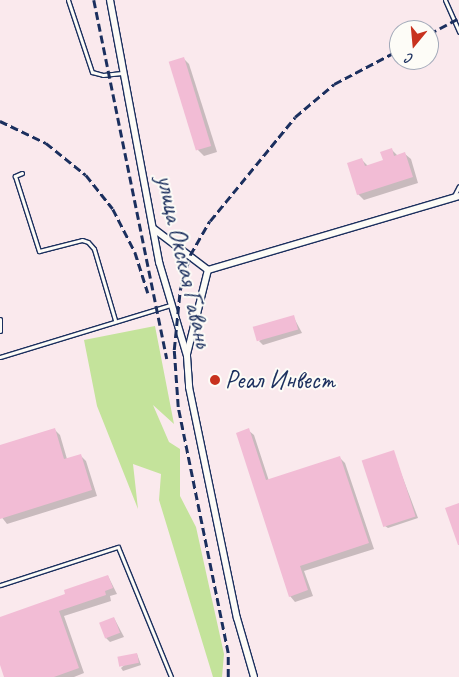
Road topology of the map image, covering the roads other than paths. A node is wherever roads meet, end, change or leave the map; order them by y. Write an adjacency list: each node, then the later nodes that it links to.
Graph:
1 (68, 0): 5 (lane)
2 (110, 0): 5 (street, улица Окская Гавань)
3 (445, 0): 4 (lane)
4 (459, 32)
5 (122, 73): 9 (street, улица Окская Гавань)
6 (22, 173): 13 (lane)
7 (459, 186): 8 (lane)
8 (456, 197): 10 (street)
9 (154, 229): 10 (street); 11 (street, улица Окская Гавань)
10 (208, 270): 15 (street)
11 (170, 305): 13 (lane); 15 (street, улица Окская Гавань)
12 (0, 319): 14 (lane)
13 (115, 320): 16 (lane)
14 (0, 331)
15 (187, 356): 19 (street, улица Окская Гавань)
16 (0, 358)
17 (0, 585): 18 (lane)
18 (171, 677)
19 (254, 677)

